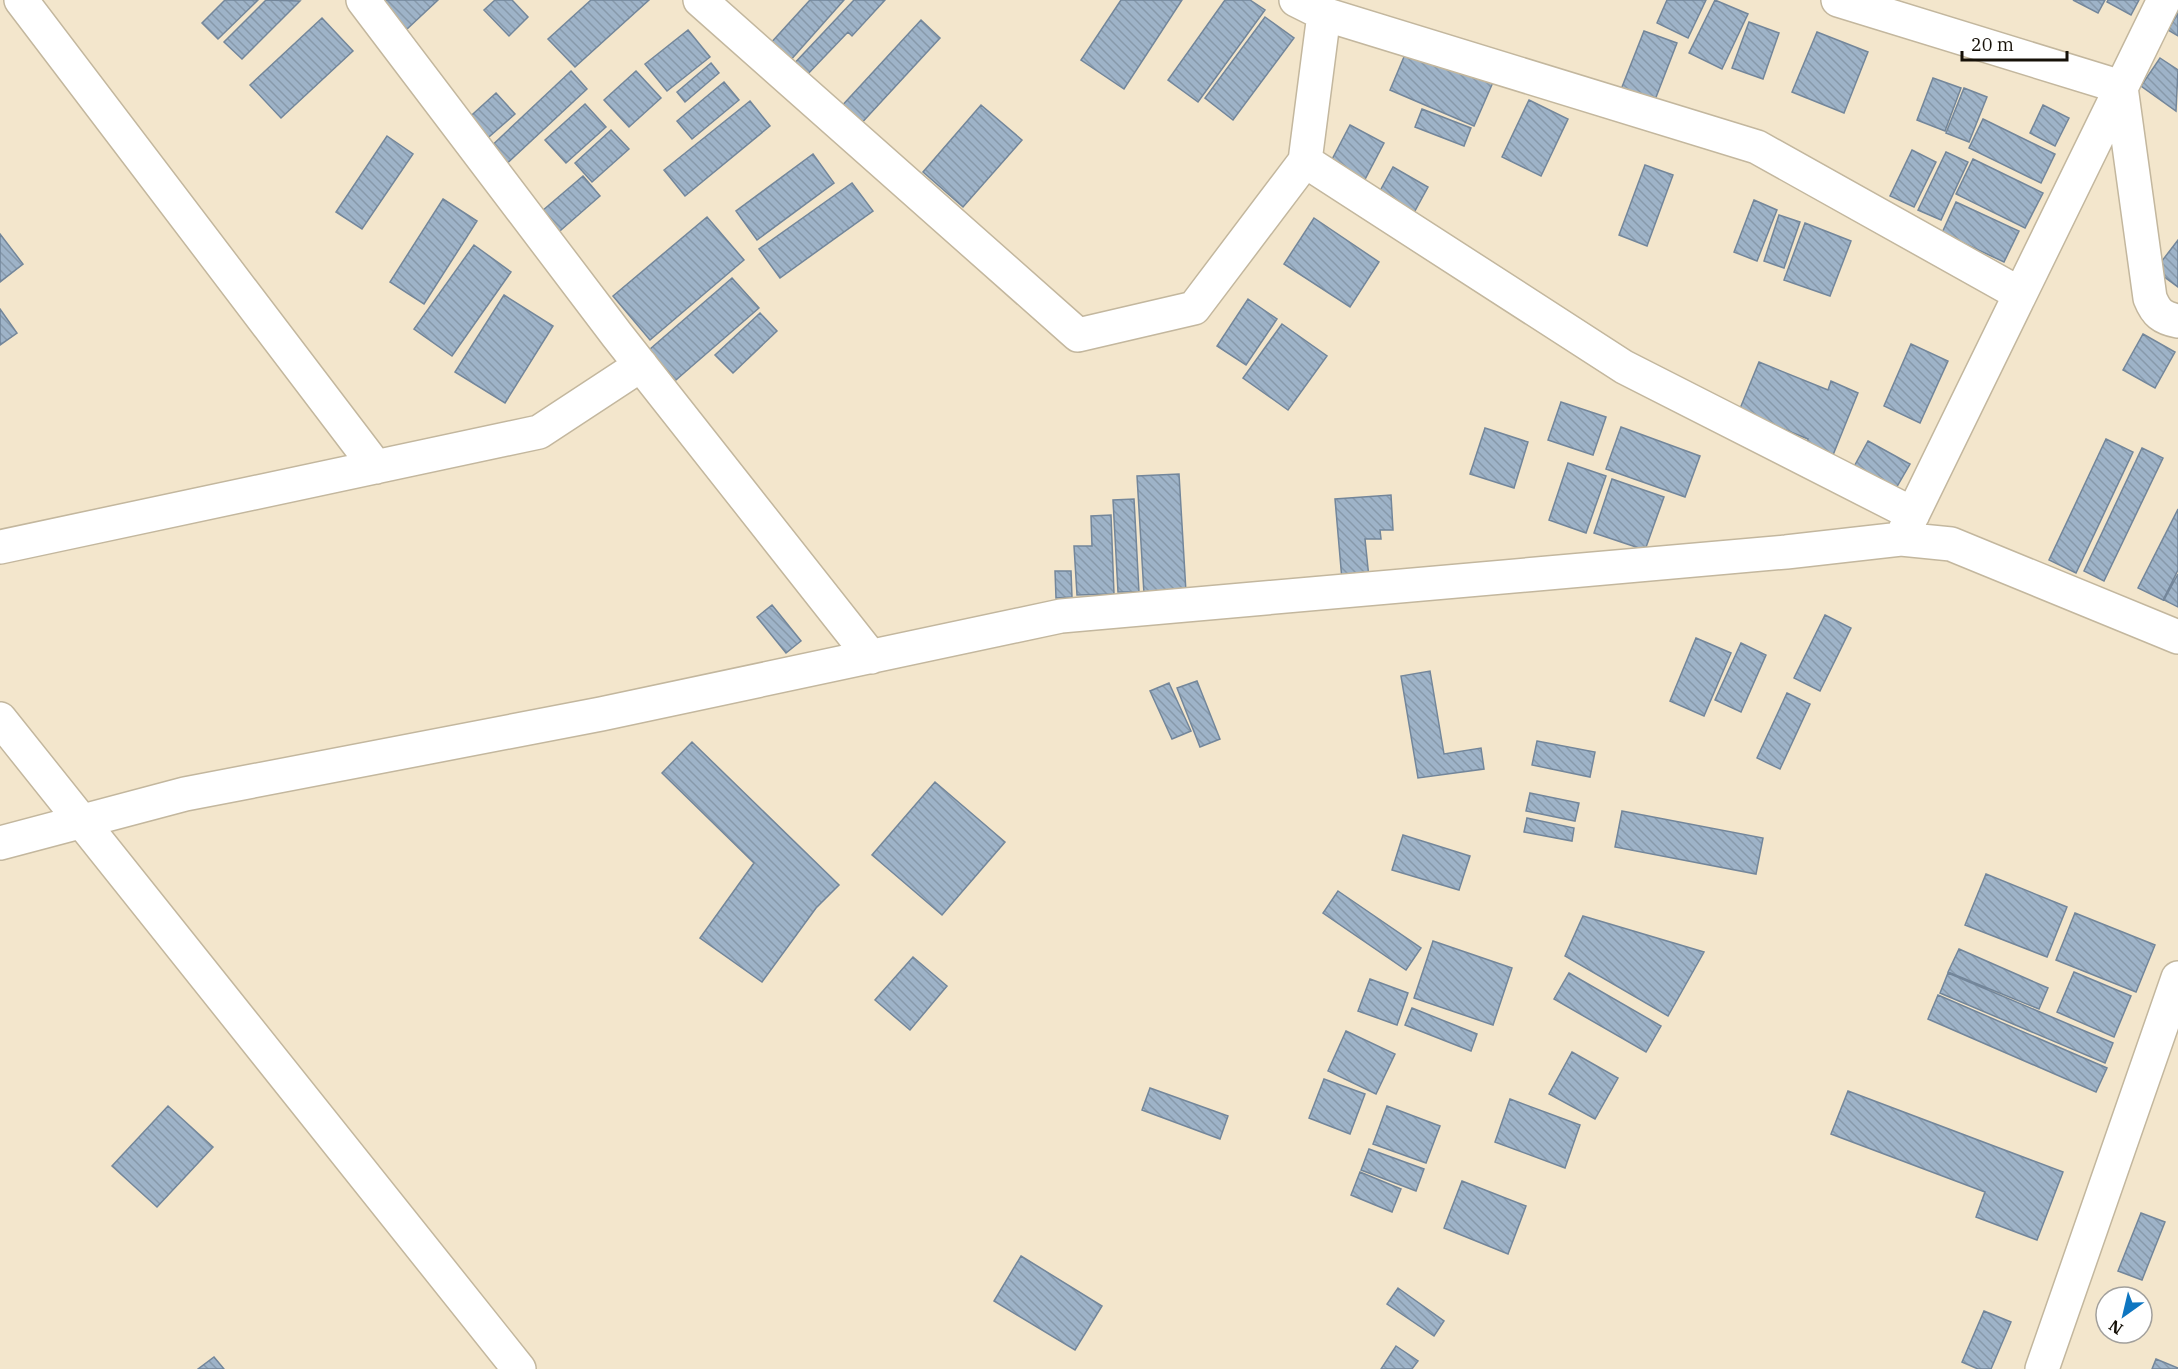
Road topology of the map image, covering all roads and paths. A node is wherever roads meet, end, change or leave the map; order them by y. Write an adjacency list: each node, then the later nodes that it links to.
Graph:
1 (21, 0): 12 (street)
2 (363, 0): 11 (street)
3 (700, 0): 8 (street)
4 (1838, 0): 7 (street)
5 (2164, 0): 7 (street)
6 (1310, 7): 8 (street); 9 (street)
7 (2121, 87): 9 (street); 10 (street)
8 (1305, 161): 13 (street)
9 (2020, 294): 13 (street)
10 (2178, 321)
11 (641, 365): 12 (street); 16 (street)
12 (376, 467): 14 (street)
13 (1907, 526): 15 (street); 16 (street)
14 (0, 547)
15 (2178, 637)
16 (871, 657): 18 (street)
17 (0, 719): 18 (street)
18 (80, 822): 19 (street); 21 (street)
19 (0, 843)
20 (2178, 978): 22 (street)
21 (519, 1369)
22 (2042, 1369)

